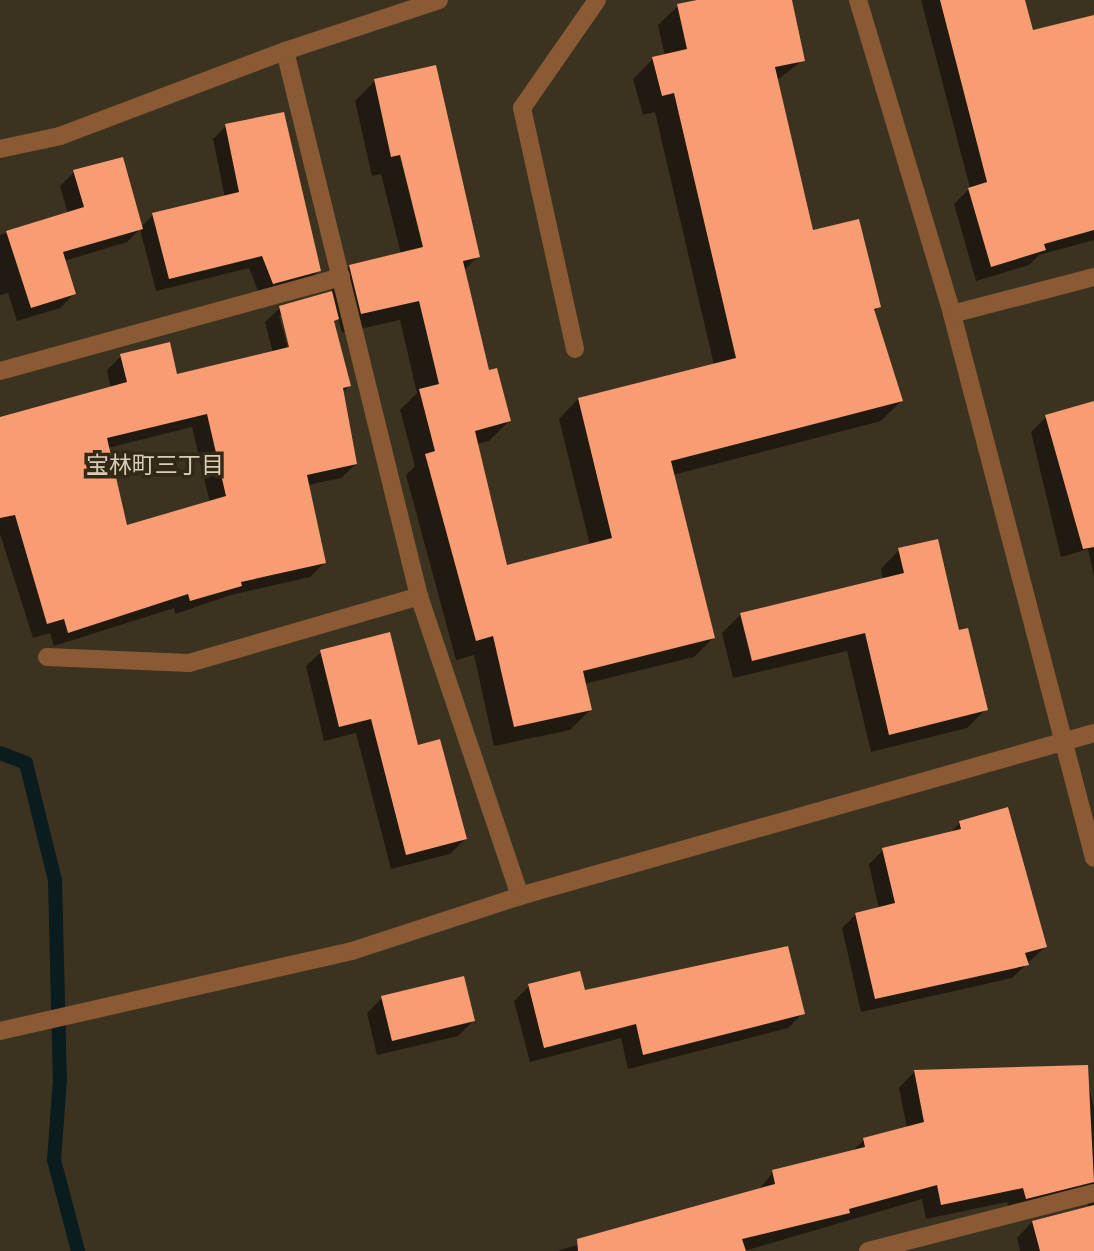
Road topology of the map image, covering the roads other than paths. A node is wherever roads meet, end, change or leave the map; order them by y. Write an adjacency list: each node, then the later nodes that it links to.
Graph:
1 (439, 0): 4 (street)
2 (597, 0): 9 (street)
3 (858, 0): 8 (street)
4 (285, 51): 5 (street); 6 (street)
5 (0, 149)
6 (341, 277): 10 (street); 11 (street)
7 (1094, 277): 8 (street)
8 (952, 314): 14 (street)
9 (575, 349)
10 (0, 370)
11 (419, 596): 12 (street); 16 (street)
12 (47, 657)
13 (1094, 733): 14 (street)
14 (1063, 741): 15 (street); 16 (street)
15 (1094, 858)
16 (520, 896): 17 (street)
17 (0, 1031)
18 (1094, 1193): 19 (street)
19 (868, 1251)

